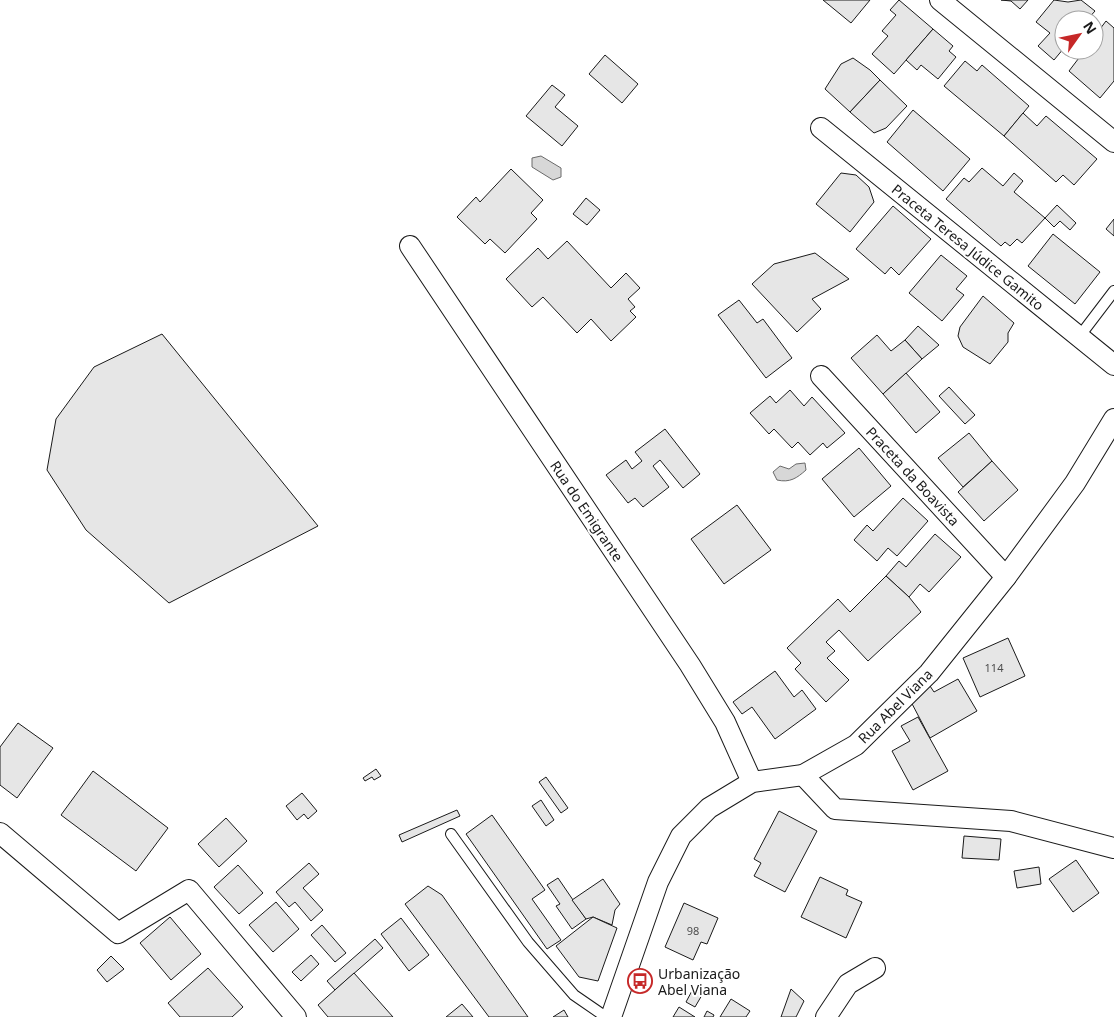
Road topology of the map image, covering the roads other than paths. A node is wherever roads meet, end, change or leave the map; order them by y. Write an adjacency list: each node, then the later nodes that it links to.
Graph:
1 (940, 0): 3 (street)
2 (821, 128): 6 (street, Praceta Teresa Júdice Gamito)
3 (1114, 142)
4 (410, 246): 12 (street, Rua do Emigrante)
5 (1114, 291): 6 (lane)
6 (1079, 337): 7 (street, Praceta Teresa Júdice Gamito)
7 (1114, 365)
8 (821, 376): 10 (street, Praceta da Boavista)
9 (1114, 418): 10 (street, Rua Abel Viana)
10 (1006, 577): 11 (street, Rua Abel Viana)
11 (803, 775): 12 (street, Rua Abel Viana); 15 (street)
12 (752, 782): 19 (street, Rua Abel Viana)
13 (0, 833): 17 (street)
14 (451, 834): 18 (lane)
15 (1114, 848)
16 (874, 968): 20 (street)
17 (296, 1017)
18 (606, 1017)
19 (611, 1017)
20 (826, 1017)

